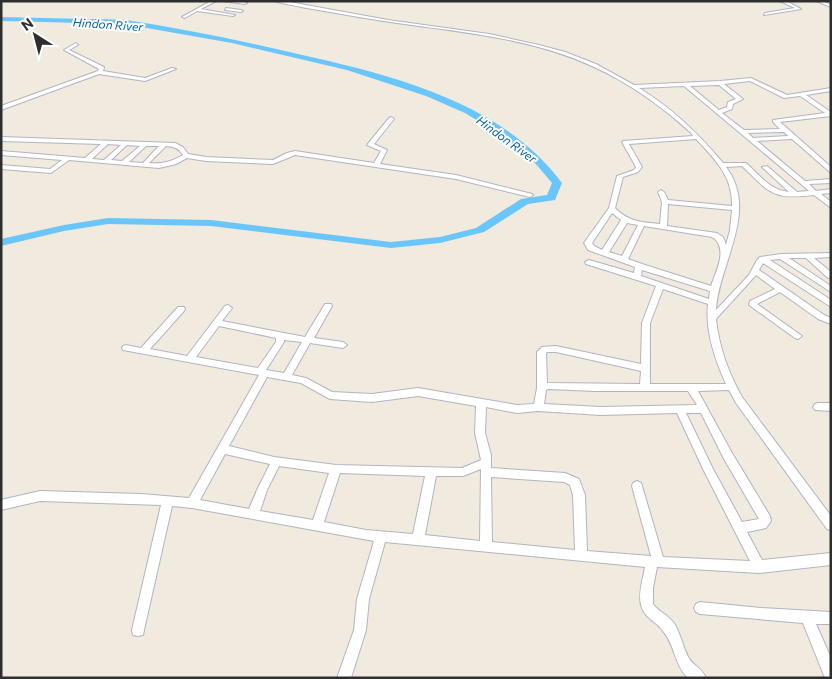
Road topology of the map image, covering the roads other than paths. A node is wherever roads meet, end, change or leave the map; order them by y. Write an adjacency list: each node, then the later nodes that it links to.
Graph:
1 (224, 1): 6 (street)
2 (277, 1): 20 (street)
3 (782, 1): 12 (street)
4 (818, 1): 7 (street)
5 (211, 2): 8 (street); 9 (street)
6 (245, 3)
7 (831, 6)
8 (196, 10): 9 (street); 10 (street)
9 (209, 12): 11 (street)
10 (190, 14): 13 (street); 14 (street)
11 (233, 14)
12 (765, 14)
13 (184, 17)
14 (226, 18)
15 (76, 44): 17 (street)
16 (174, 69): 17 (street)
17 (100, 72): 23 (street)
18 (720, 83): 19 (street); 22 (street); 24 (street)
19 (686, 85): 20 (street); 24 (street)
20 (633, 87): 29 (street)
21 (829, 91): 22 (street)
22 (802, 95): 25 (street)
23 (1, 108)
24 (719, 112): 28 (street)
25 (831, 114): 27 (street)
26 (391, 119): 45 (street)
27 (785, 130): 28 (street); 30 (street)
28 (743, 132): 32 (street)
29 (698, 137): 46 (street); 61 (street)
30 (793, 137): 32 (street); 51 (street)
31 (1, 139): 33 (street)
32 (753, 140): 53 (street)
33 (105, 144): 34 (street); 42 (street)
34 (124, 145): 35 (street); 43 (street)
35 (144, 145): 36 (street); 44 (street)
36 (164, 145): 40 (street); 47 (street)
37 (1, 153): 38 (street)
38 (16, 154): 39 (street); 48 (street)
39 (32, 155): 41 (street); 50 (street)
40 (186, 156): 45 (street); 47 (street)
41 (68, 158): 42 (street); 50 (street)
42 (87, 160): 43 (street)
43 (105, 162): 44 (street)
44 (124, 163): 47 (street)
45 (377, 164): 58 (street)
46 (721, 164): 57 (street); 62 (street)
47 (144, 165)
48 (1, 166): 50 (street)
49 (765, 167): 57 (street)
50 (16, 168)
51 (831, 171)
52 (831, 181): 53 (street)
53 (803, 183): 56 (street)
54 (831, 191): 56 (street)
55 (661, 192): 59 (street)
56 (815, 192): 57 (street); 60 (street)
57 (794, 193)
58 (530, 195)
59 (665, 202): 62 (street); 65 (street)
60 (829, 203)
61 (612, 208): 63 (street); 66 (street)
62 (735, 208): 68 (street)
63 (625, 220): 64 (street); 66 (street)
64 (642, 224): 65 (street); 71 (street)
65 (662, 228): 68 (street)
66 (604, 253): 71 (street)
67 (831, 255): 70 (street)
68 (725, 256): 80 (street)
69 (781, 256): 70 (street); 72 (street); 81 (street)
70 (808, 256): 76 (street)
71 (624, 259): 74 (street)
72 (763, 259): 75 (street); 83 (street)
73 (589, 262): 77 (street)
74 (639, 266): 77 (street); 80 (street)
75 (755, 271): 79 (street); 87 (street)
76 (831, 276)
77 (637, 277): 78 (street)
78 (660, 285): 82 (street); 97 (street)
79 (781, 289): 88 (street); 91 (street)
80 (714, 290): 82 (street)
81 (831, 290)
82 (712, 303): 87 (street)
83 (831, 304)
84 (328, 306): 92 (street)
85 (228, 308): 89 (street)
86 (182, 309): 95 (street)
87 (713, 318): 101 (street)
88 (831, 320)
89 (216, 323): 90 (street); 96 (street)
90 (280, 336): 92 (street); 98 (street)
91 (798, 336)
92 (308, 339): 93 (street); 99 (street)
93 (343, 345)
94 (126, 348): 95 (street)
95 (143, 351): 96 (street)
96 (189, 360): 98 (street)
97 (644, 368): 102 (street); 103 (street)
98 (263, 373): 99 (street); 110 (street)
99 (286, 377): 104 (street)
100 (690, 387): 101 (street); 103 (street); 108 (street)
101 (731, 387): 120 (street)
102 (542, 388): 103 (street); 105 (street)
103 (645, 388)
104 (481, 402): 105 (street); 112 (street)
105 (538, 406): 109 (street)
106 (818, 407): 107 (street)
107 (831, 407)
108 (704, 409): 109 (street); 122 (street)
109 (680, 410): 122 (street)
110 (222, 449): 111 (street); 117 (street)
111 (276, 462): 113 (street); 119 (street)
112 (486, 467): 114 (street); 125 (street); 126 (street)
113 (336, 469): 114 (street); 121 (street)
114 (431, 472): 124 (street)
115 (637, 486): 128 (street)
116 (168, 501): 117 (street); 118 (street); 133 (street)
117 (192, 503): 119 (street)
118 (1, 505)
119 (253, 514): 121 (street)
120 (831, 525)
121 (317, 526): 123 (street)
122 (738, 528): 129 (street)
123 (381, 537): 124 (street); 135 (street)
124 (418, 540): 125 (street)
125 (486, 547): 126 (street)
126 (581, 556): 128 (street)
127 (831, 559): 129 (street)
128 (655, 562): 129 (street); 136 (street)
129 (759, 567)
130 (700, 608): 131 (street)
131 (807, 618): 132 (street); 134 (street)
132 (831, 618)
133 (138, 630)
134 (831, 675)
135 (344, 678)
136 (699, 678)

